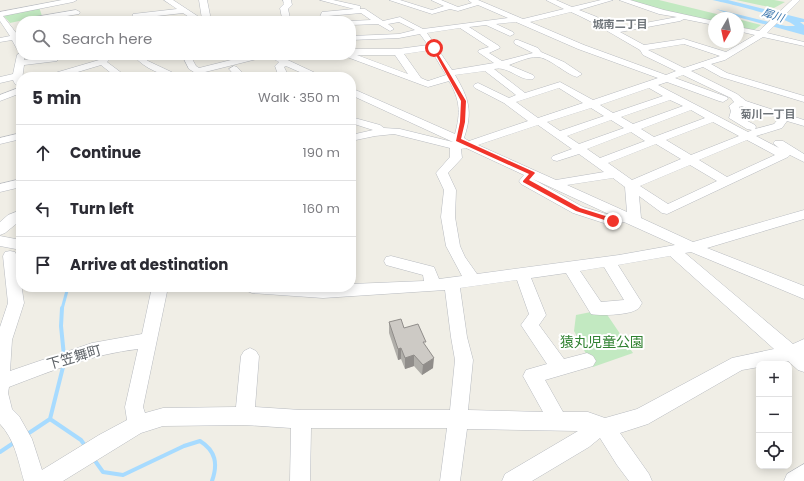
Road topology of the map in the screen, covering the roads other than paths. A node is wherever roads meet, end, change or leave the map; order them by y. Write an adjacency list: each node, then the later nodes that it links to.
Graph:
1 (73, 0): 22 (street)
2 (80, 0): 21 (street)
3 (168, 0): 19 (street)
4 (203, 0): 27 (street)
5 (287, 0): 28 (street)
6 (324, 0): 15 (street)
7 (435, 0): 17 (street)
8 (550, 0): 18 (street)
9 (609, 0): 18 (street)
10 (623, 0): 30 (street)
11 (786, 0): 14 (street)
12 (476, 1): 17 (street); 31 (street)
13 (397, 2): 17 (street)
14 (795, 2): 16 (street); 42 (street)
15 (347, 3): 20 (street)
16 (804, 5)
17 (451, 6)
18 (574, 10): 31 (street); 38 (street)
19 (183, 11): 25 (street); 26 (street)
20 (362, 11): 29 (street); 32 (street)
21 (76, 12): 23 (street); 24 (street)
22 (0, 15): 40 (street)
23 (48, 16)
24 (75, 16)
25 (136, 16)
26 (192, 16)
27 (206, 16)
28 (286, 16)
29 (324, 16)
30 (688, 18): 33 (street); 38 (street)
31 (519, 21): 35 (street); 83 (street)
32 (382, 22): 34 (street); 39 (street); 44 (street)
33 (708, 22)
34 (356, 23)
35 (487, 23): 36 (street); 41 (street)
36 (462, 26): 39 (street); 66 (street)
37 (744, 30): 42 (street)
38 (613, 31): 50 (street)
39 (423, 32): 44 (street); 49 (street)
40 (16, 33)
41 (510, 34)
42 (761, 34): 48 (street); 54 (street)
43 (16, 36): 46 (street)
44 (399, 36): 45 (street)
45 (356, 39)
46 (0, 40)
47 (518, 42): 53 (street)
48 (804, 44)
49 (433, 48): 52 (street); 80 (street)
50 (643, 48): 54 (street); 68 (street)
51 (356, 52): 52 (street)
52 (398, 52): 82 (street)
53 (538, 54): 66 (street); 79 (street)
54 (727, 55): 65 (street)
55 (356, 57): 82 (street)
56 (21, 60): 69 (street)
57 (104, 60): 62 (street)
58 (142, 60): 72 (street)
59 (188, 60): 73 (street)
60 (245, 60): 63 (street)
61 (278, 60): 64 (street)
62 (102, 62): 70 (street); 71 (street)
63 (231, 62): 74 (street); 75 (street); 76 (street)
64 (286, 62): 77 (street); 78 (street)
65 (704, 64): 68 (street); 93 (street)
66 (502, 65): 67 (street); 81 (street)
67 (487, 68): 80 (street); 90 (street)
68 (684, 71): 83 (street); 95 (street)
69 (20, 72)
70 (68, 72)
71 (115, 72)
72 (166, 72)
73 (194, 72)
74 (194, 72)
75 (214, 72)
76 (238, 72)
77 (281, 72)
78 (308, 72)
79 (577, 74)
80 (450, 75): 82 (street); 113 (street)
81 (530, 77)
82 (416, 78)
83 (665, 78): 86 (street); 95 (street)
84 (0, 80): 85 (street)
85 (16, 80)
86 (650, 85): 91 (street); 96 (street)
87 (478, 86): 94 (street)
88 (16, 92): 92 (street)
89 (356, 94): 113 (street)
90 (522, 96): 94 (street); 96 (street)
91 (671, 96): 97 (street); 98 (street)
92 (0, 98)
93 (804, 99)
94 (508, 101): 102 (street)
95 (739, 103): 99 (street); 106 (street)
96 (591, 104): 98 (street); 102 (street)
97 (691, 106): 100 (street); 104 (street)
98 (612, 116): 104 (street); 107 (street)
99 (785, 117): 103 (street); 106 (street)
100 (713, 118): 108 (street); 112 (street)
101 (356, 121): 105 (street)
102 (538, 121): 107 (street); 114 (street)
103 (804, 123)
104 (632, 128): 112 (street); 115 (street)
105 (381, 131): 110 (street); 113 (street)
106 (759, 131): 108 (street); 118 (street)
107 (559, 135): 115 (street)
108 (747, 136): 116 (street); 119 (street)
109 (16, 137): 111 (street)
110 (356, 137)
111 (0, 141)
112 (655, 141): 119 (street); 120 (street)
113 (456, 143): 114 (street); 141 (street)
114 (471, 146): 122 (street)
115 (580, 149): 117 (street); 120 (street)
116 (784, 155): 121 (street); 124 (street)
117 (557, 158)
118 (804, 159)
119 (692, 160): 124 (street); 127 (street)
120 (598, 163): 123 (street)
121 (804, 166)
122 (532, 173): 126 (street); 131 (street)
123 (616, 174): 126 (street); 127 (street)
124 (727, 182): 127 (street)
125 (16, 184): 128 (street)
126 (554, 184): 131 (street)
127 (631, 185): 131 (street)
128 (0, 188)
129 (804, 214): 134 (street)
130 (16, 216): 132 (street)
131 (631, 219): 134 (street)
132 (0, 230)
133 (0, 241): 135 (street)
134 (692, 247): 136 (street); 147 (street)
135 (16, 250)
136 (673, 251): 138 (street); 149 (street)
137 (391, 261): 143 (street)
138 (610, 262): 139 (street); 139 (street)
139 (570, 267): 140 (street)
140 (522, 274): 141 (street); 152 (street)
141 (472, 280): 142 (street)
142 (452, 283): 143 (street); 156 (street)
143 (433, 286): 144 (street)
144 (356, 290)
145 (16, 292): 153 (street)
146 (159, 292): 148 (street)
147 (804, 293)
148 (149, 340): 153 (street, 下笠舞町); 158 (street)
149 (800, 354): 159 (street)
150 (250, 356): 154 (street)
151 (587, 361): 152 (street)
152 (560, 368): 157 (street)
153 (1, 390): 161 (street)
154 (245, 416): 155 (street); 158 (street)
155 (301, 419): 156 (street); 162 (street)
156 (458, 420): 157 (street); 163 (street)
157 (556, 422): 159 (street)
158 (137, 425): 161 (street)
159 (602, 427): 164 (street); 165 (street)
160 (804, 474): 166 (street)
161 (42, 480)
162 (300, 481)
163 (450, 481)
164 (512, 481)
165 (642, 481)
166 (794, 481)

